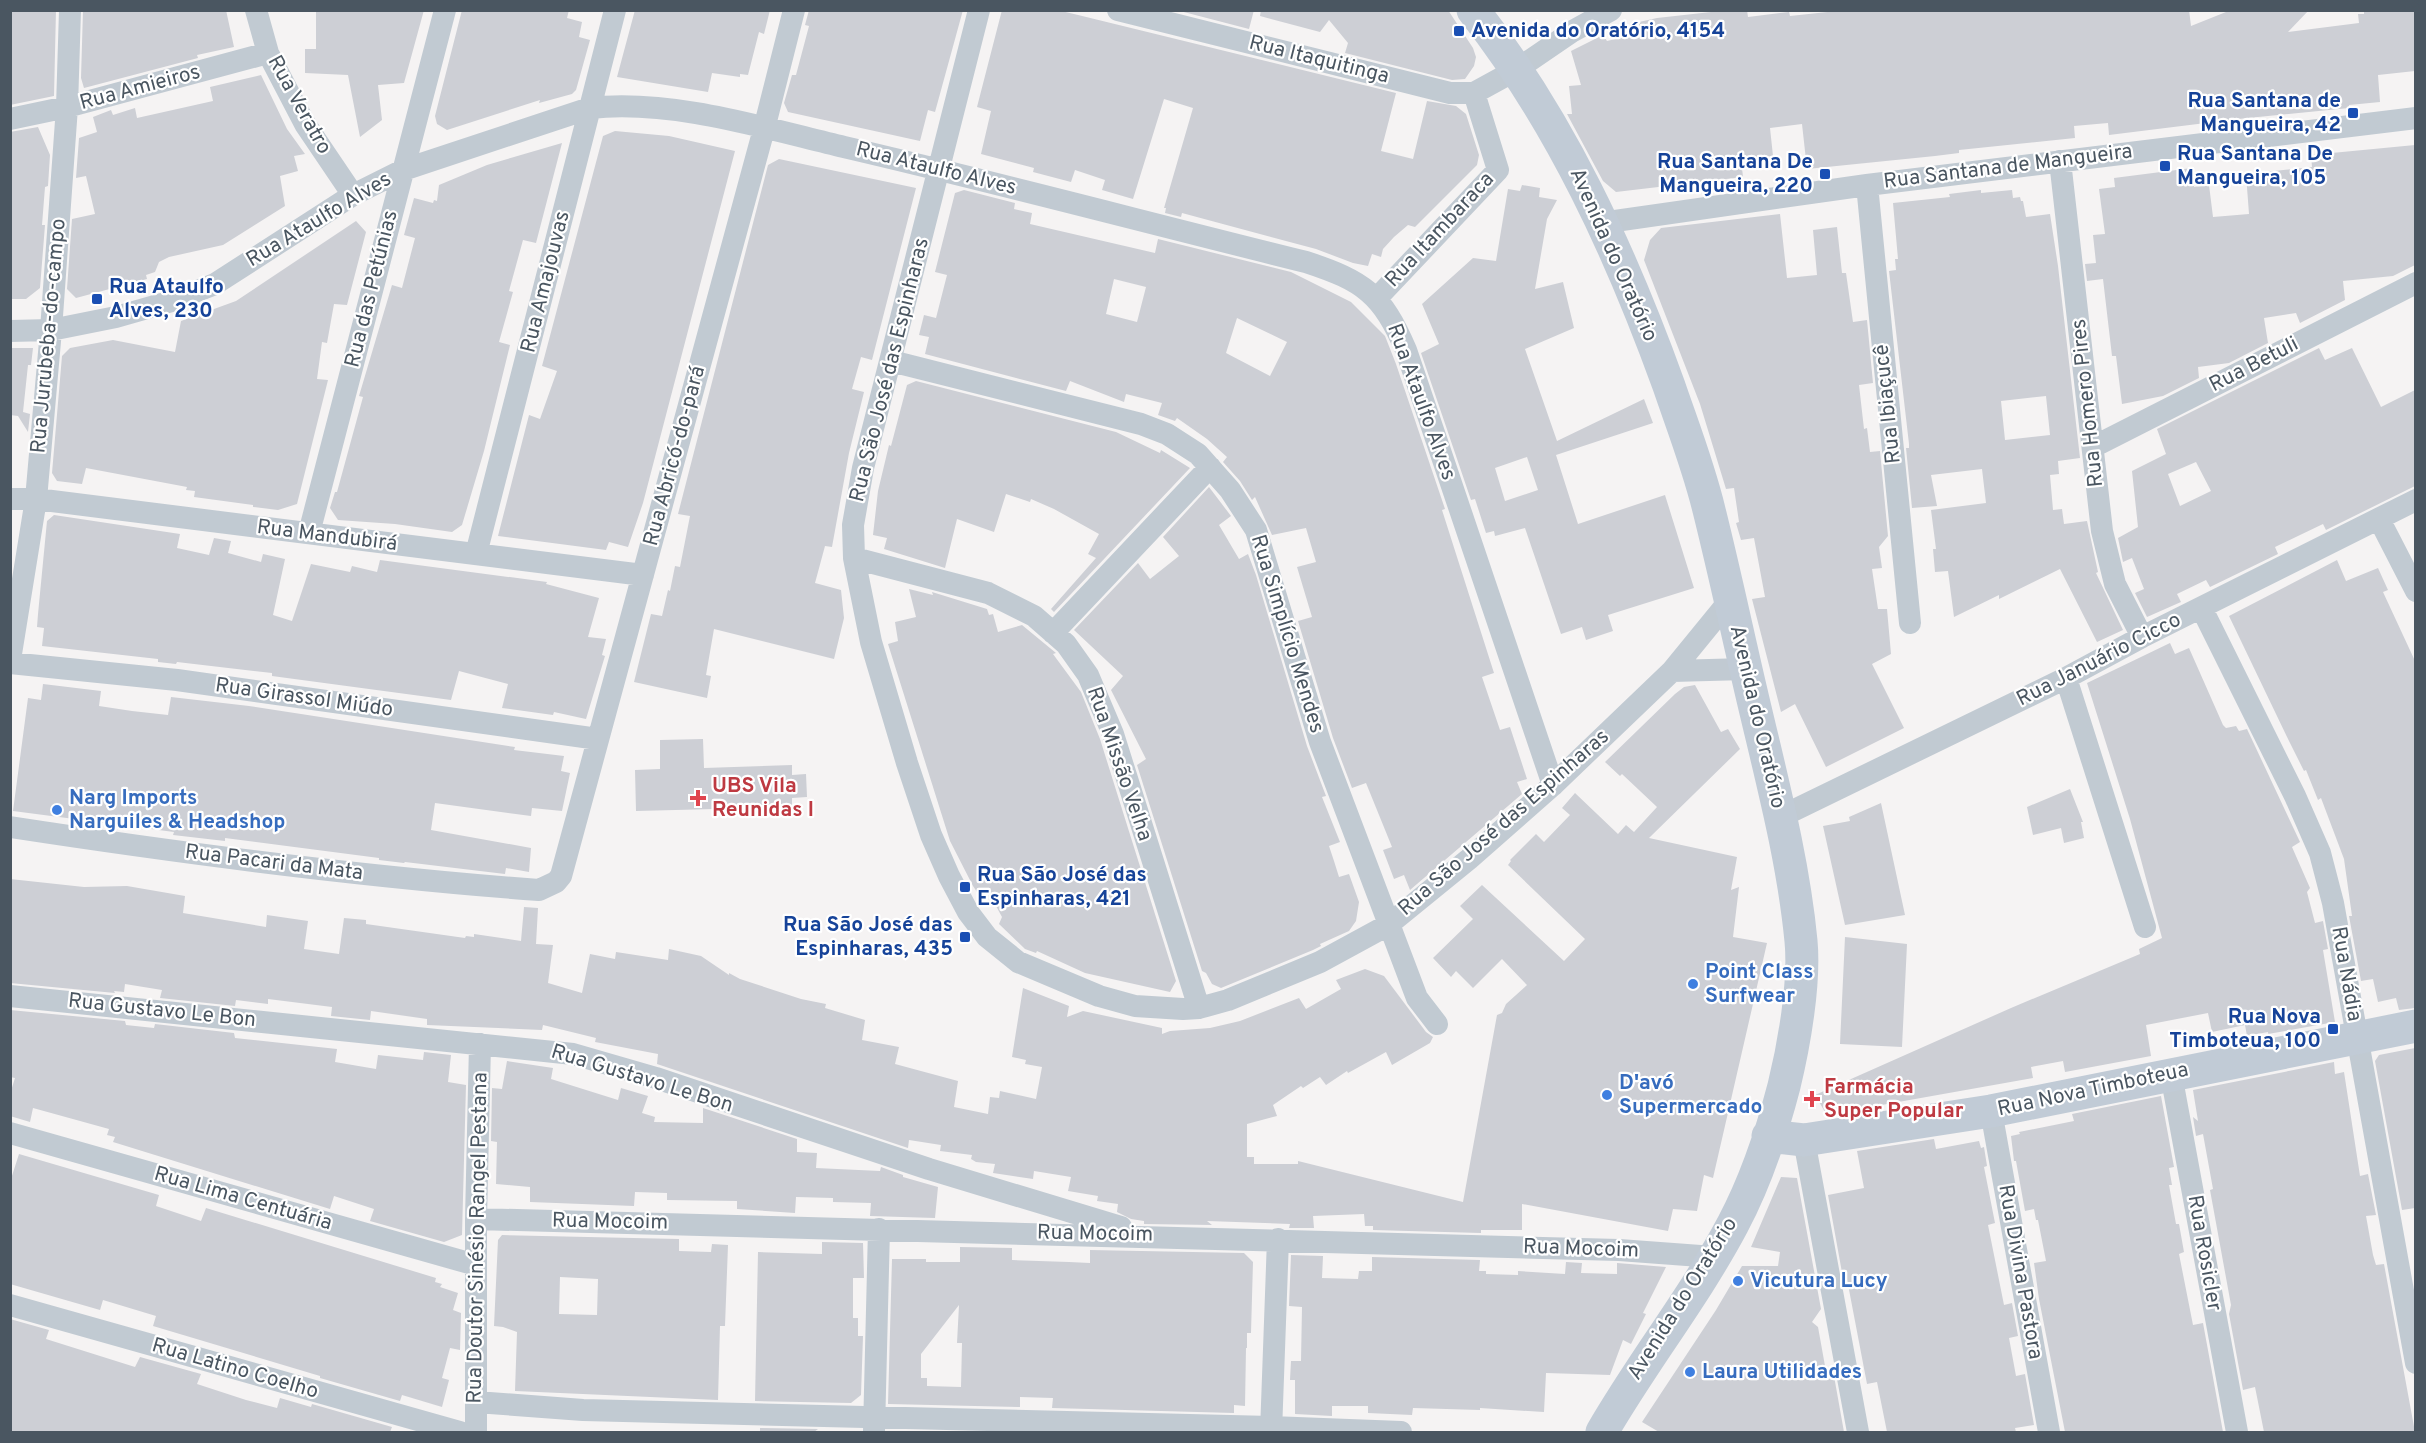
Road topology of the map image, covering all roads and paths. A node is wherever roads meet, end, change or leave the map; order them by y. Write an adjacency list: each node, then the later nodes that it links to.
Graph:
1 (70, 10): 13 (street, Rua Jurubeba-do-campo)
2 (256, 10): 10 (street, Rua Veratro)
3 (445, 10): 20 (street, Rua das Petúnias)
4 (615, 10): 14 (street, Rua Amajouvas)
5 (794, 10): 17 (street, Rua Abricó-do-pará)
6 (979, 10): 19 (street, Rua São José das Espinharas)
7 (1118, 10): 12 (street, Rua Itaquitinga)
8 (1473, 10): 11 (main road, Avenida do Oratório)
9 (1611, 10): 11 (street)
10 (268, 53): 13 (street, Rua Amieiros); 22 (street, Rua Veratro)
11 (1516, 70): 12 (street); 23 (main road, Avenida do Oratório)
12 (1474, 93): 25 (street, Rua Itambaraca)
13 (67, 107): 16 (street, Rua Amieiros); 26 (street, Rua Jurubeba-do-campo)
14 (590, 108): 17 (street, Rua Ataulfo Alves); 20 (street, Rua Ataulfo Alves); 36 (street, Rua Amajouvas)
15 (2415, 118): 18 (street, Rua Santana de Mangueira)
16 (10, 119)
17 (764, 129): 19 (street, Rua Ataulfo Alves); 38 (street, Rua Abricó-do-pará)
18 (2060, 161): 21 (street, Rua Santana de Mangueira); 29 (street, Rua Homero Pires)
19 (939, 169): 25 (street, Rua Ataulfo Alves); 28 (street, Rua São José das Espinharas)
20 (403, 170): 22 (street, Rua Ataulfo Alves); 35 (street, Rua das Petúnias)
21 (1867, 185): 23 (street, Rua Santana de Mangueira); 42 (street, Rua Ibiaçucê)
22 (353, 195): 26 (street, Rua Ataulfo Alves)
23 (1601, 224): 40 (main road, Avenida do Oratório)
24 (2415, 283): 29 (street, Rua Betuli)
25 (1377, 298): 50 (street, Rua Ataulfo Alves)
26 (51, 330): 27 (street, Rua Ataulfo Alves); 32 (street, Rua Jurubeba-do-campo)
27 (10, 331)
28 (891, 361): 30 (street, Rua Simplício Mendes); 37 (street, Rua São José das Espinharas)
29 (2093, 447): 44 (street, Rua Homero Pires)
30 (1210, 467): 43 (street); 54 (street, Rua Simplício Mendes)
31 (10, 499): 32 (street, Rua Mandubirá)
32 (36, 499): 35 (street, Rua Mandubirá); 45 (street, Rua Jurubeba-do-campo)
33 (2415, 500): 34 (street, Rua Januário Cicco)
34 (2379, 519): 39 (street); 41 (street, Rua Januário Cicco)
35 (309, 533): 36 (street, Rua Mandubirá)
36 (476, 554): 38 (street, Rua Mandubirá)
37 (854, 558): 43 (street, Rua Missão Velha); 57 (street, Rua São José das Espinharas)
38 (643, 575): 49 (street, Rua Abricó-do-pará)
39 (2415, 591)
40 (1730, 600): 46 (main road, Avenida do Oratório); 47 (street, Rua São José das Espinharas)
41 (2202, 609): 44 (street, Rua Januário Cicco); 60 (street, Rua Nádia)
42 (1910, 623)
43 (1053, 633): 57 (street, Rua Missão Velha)
44 (2142, 637): 48 (street, Rua Januário Cicco)
45 (10, 661): 49 (street, Rua Girassol Miúdo)
46 (1746, 669): 47 (street); 51 (main road, Avenida do Oratório)
47 (1672, 671): 50 (street, Rua São José das Espinharas)
48 (2066, 678): 51 (street, Rua Januário Cicco); 55 (street)
49 (598, 739): 53 (street, Rua Abricó-do-pará)
50 (1553, 785): 54 (street, Rua São José das Espinharas)
51 (1780, 817): 65 (main road, Avenida do Oratório)
52 (10, 827): 53 (street, Rua Pacari da Mata)
53 (539, 890)
54 (1388, 925): 57 (street, Rua São José das Espinharas); 58 (street, Rua Simplício Mendes)
55 (2145, 927)
56 (10, 996): 61 (street, Rua Gustavo Le Bon)
57 (1199, 1008)
58 (1437, 1024)
59 (2415, 1026): 60 (main road, Rua Nova Timboteua)
60 (2356, 1036): 62 (main road, Rua Nova Timboteua); 74 (street, Rua Nádia)
61 (480, 1044): 67 (street, Rua Doutor Sinésio Rangel Pestana); 69 (street, Rua Gustavo Le Bon)
62 (2171, 1074): 63 (main road, Rua Nova Timboteua); 84 (street, Rua Rosicler)
63 (1991, 1111): 66 (main road, Rua Nova Timboteua); 83 (street, Rua Divina Pastora)
64 (10, 1133): 72 (street, Rua Lima Centuária)
65 (1768, 1136): 66 (main road, Rua Nova Timboteua); 71 (main road, Avenida do Oratório)
66 (1804, 1140): 82 (street)
67 (476, 1219): 68 (street, Rua Mocoim); 72 (street, Rua Doutor Sinésio Rangel Pestana)
68 (879, 1229): 69 (street, Rua Mocoim); 76 (street)
69 (1148, 1236): 70 (street, Rua Mocoim)
70 (1278, 1239): 71 (street, Rua Mocoim); 77 (street)
71 (1714, 1257): 81 (main road, Avenida do Oratório)
72 (476, 1264): 75 (street, Rua Doutor Sinésio Rangel Pestana)
73 (10, 1305): 78 (street, Rua Latino Coelho)
74 (2415, 1363)
75 (476, 1402): 76 (street); 79 (street, Rua Doutor Sinésio Rangel Pestana)
76 (875, 1425): 77 (street)
77 (1271, 1430): 80 (street)
78 (460, 1432)
79 (476, 1432)
80 (1401, 1432)
81 (1602, 1432)
82 (1858, 1432)
83 (2049, 1432)
84 (2237, 1432)

